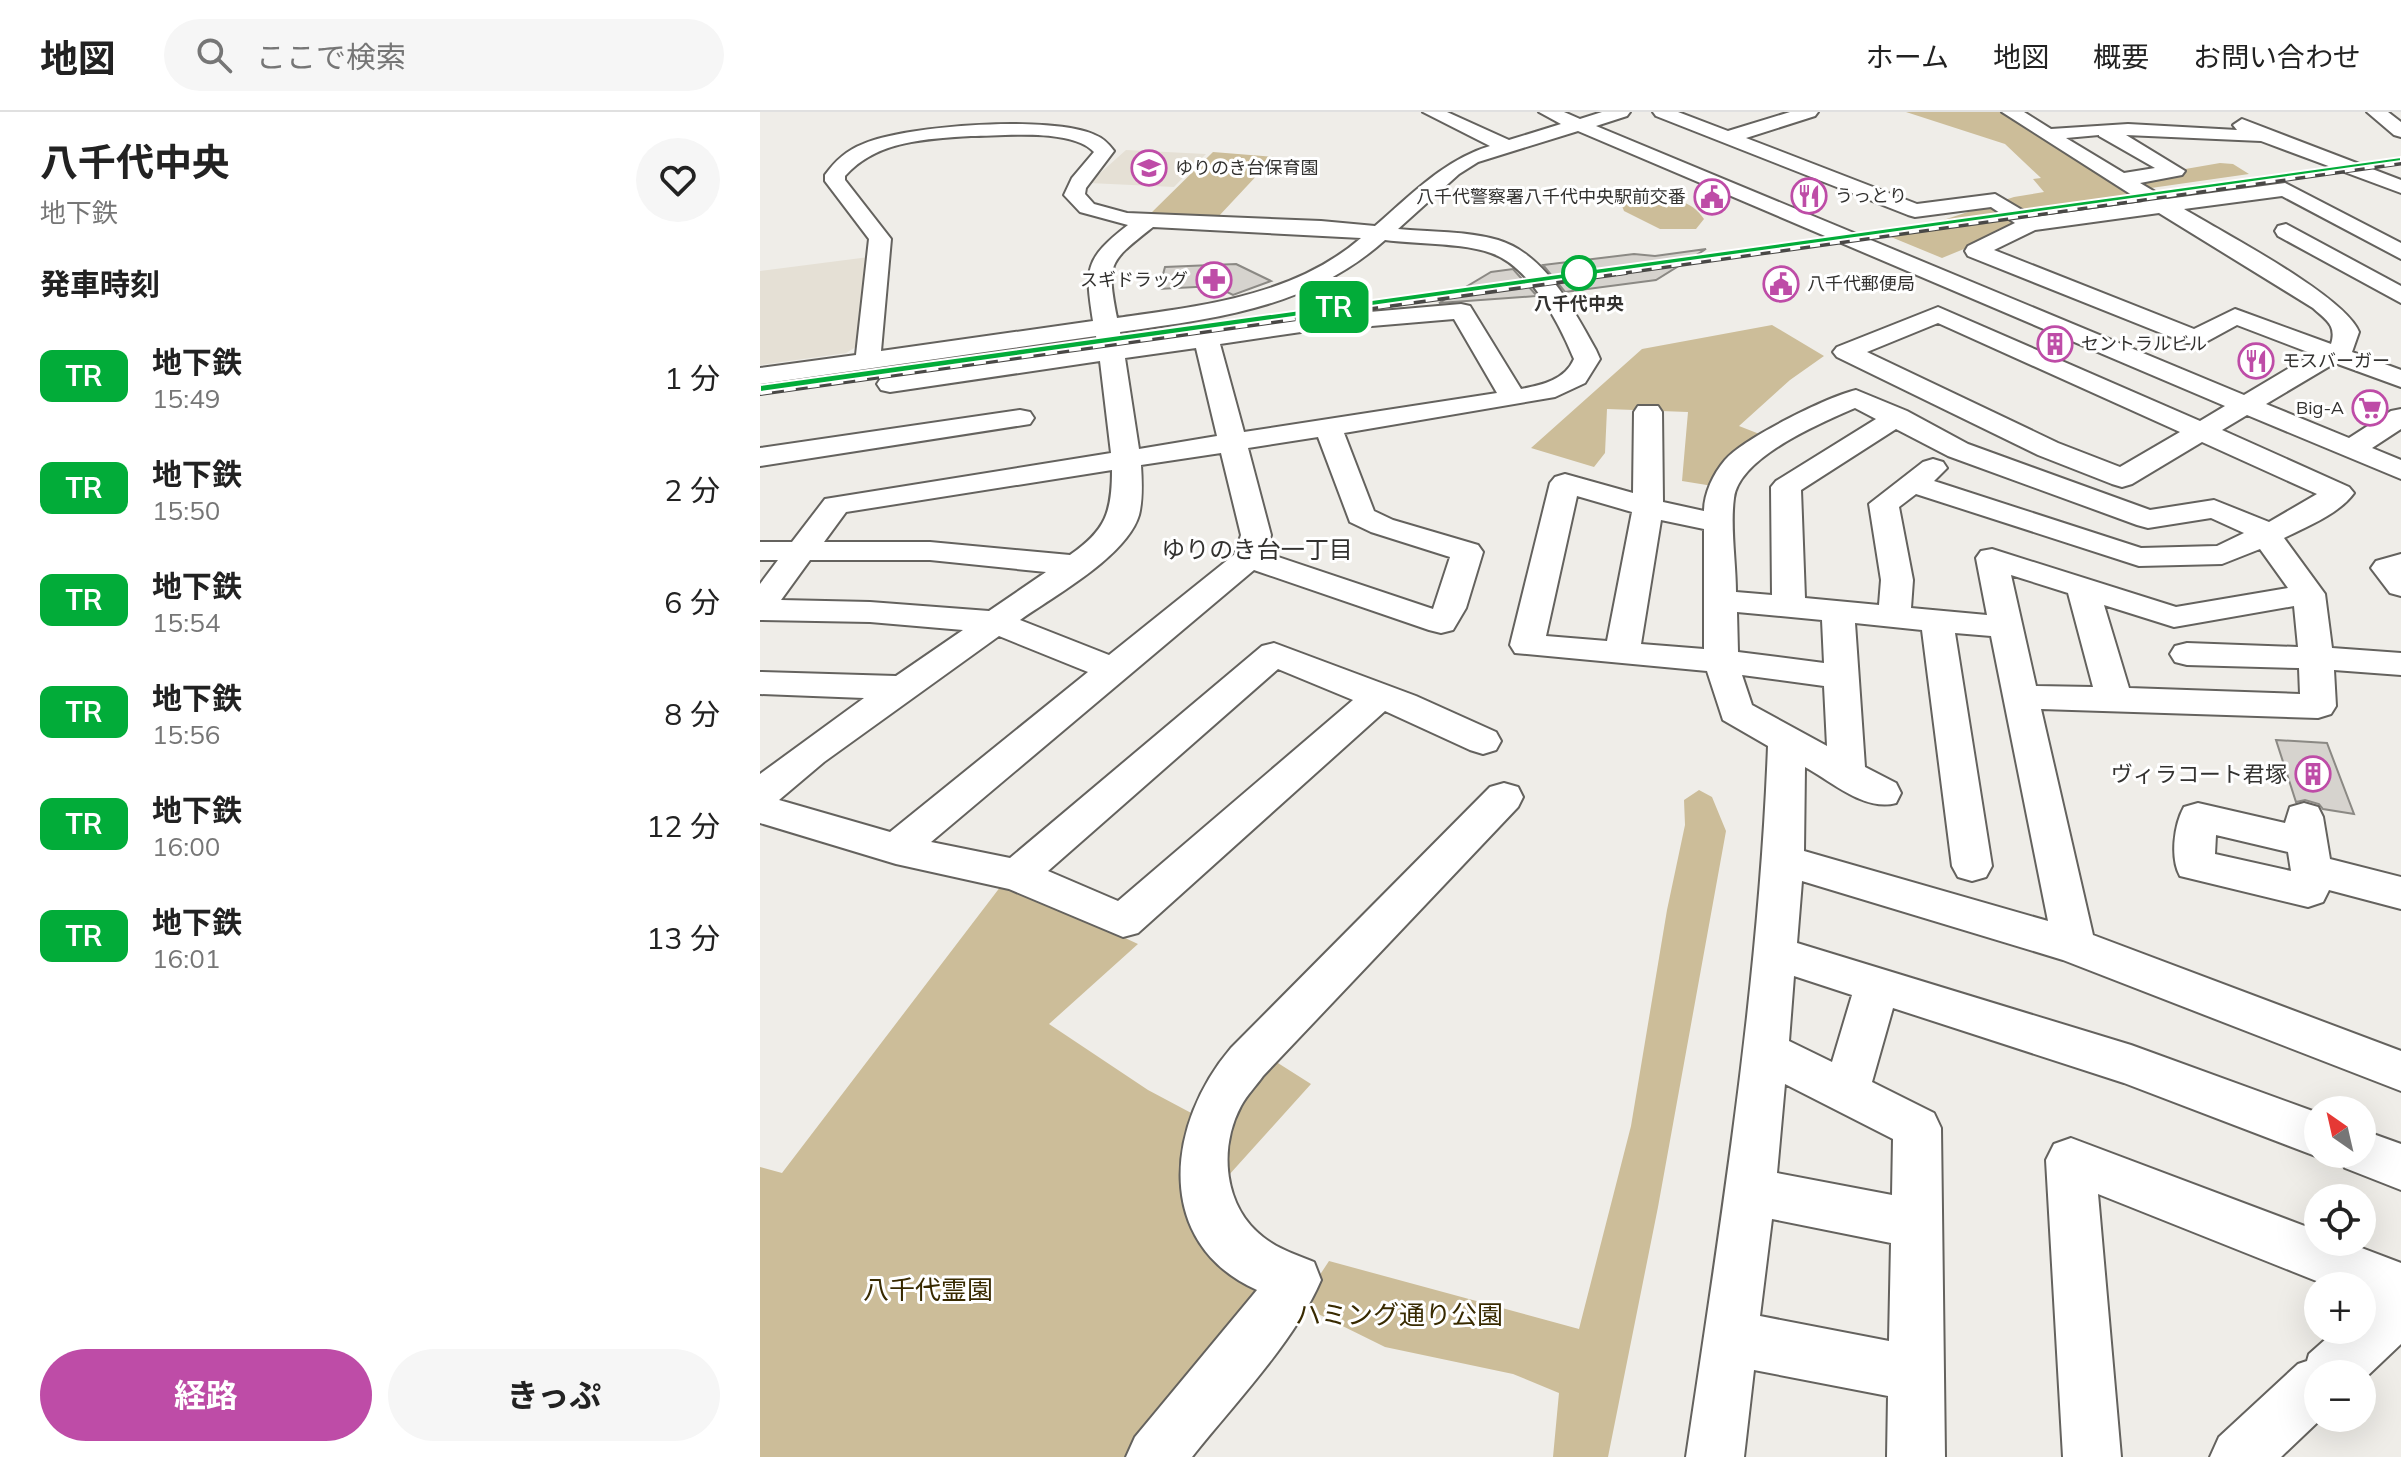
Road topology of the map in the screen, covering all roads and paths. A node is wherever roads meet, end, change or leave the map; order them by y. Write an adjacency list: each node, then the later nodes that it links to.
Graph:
1 (1432, 112): 15 (street)
2 (1548, 112): 9 (street)
3 (1621, 112): 9 (street)
4 (1662, 112): 14 (street)
5 (1809, 112): 14 (street)
6 (2011, 112): 12 (street)
7 (2376, 112): 11 (street)
8 (2228, 117): 13 (street)
9 (1578, 124): 15 (street); 39 (street)
10 (2101, 129): 12 (street); 13 (street); 16 (street)
11 (2401, 131)
12 (2047, 135): 16 (street)
13 (2264, 135): 17 (street)
14 (1727, 138): 22 (street)
15 (1504, 145): 25 (street)
16 (2118, 180): 19 (street)
17 (2401, 187)
18 (2401, 199): 20 (street)
19 (2160, 206): 20 (street); 22 (street); 27 (street)
20 (2335, 217): 23 (street); 26 (street)
21 (1147, 221): 25 (street); 31 (street); 33 (street)
22 (2030, 224): 32 (street)
23 (2286, 231): 27 (street); 29 (street)
24 (2401, 231): 26 (street)
25 (1379, 233): 31 (street); 38 (street)
26 (2369, 235): 28 (street)
27 (2219, 241): 32 (street)
28 (2401, 252)
29 (2401, 296)
30 (1206, 339): 31 (street); 38 (street); 46 (street)
31 (1108, 340): 33 (street); 34 (street); 50 (street)
32 (2332, 353): 36 (street); 39 (street)
33 (868, 360): 35 (street)
34 (1018, 366): 37 (street); 42 (street)
35 (760, 376)
36 (2401, 379)
37 (866, 387)
38 (1513, 398): 44 (street)
39 (2244, 404): 45 (street); 47 (street)
40 (1648, 412): 57 (street)
41 (1897, 417): 48 (street); 52 (street); 56 (street)
42 (1020, 418): 49 (street); 53 (street)
43 (2401, 418): 47 (street)
44 (1328, 427): 46 (street); 63 (street)
45 (2200, 431): 45 (street); 60 (street)
46 (1233, 441): 50 (street); 63 (street)
47 (2351, 449): 51 (street)
48 (1958, 450): 54 (street); 55 (street)
49 (760, 457)
50 (1127, 458): 53 (street); 66 (street)
51 (2401, 470)
52 (1731, 473): 56 (street); 59 (street)
53 (1022, 475): 61 (street)
54 (2032, 477): 58 (street); 60 (street)
55 (1912, 483): 58 (street); 74 (street)
56 (1786, 487): 72 (street)
57 (1648, 507): 59 (street); 79 (street); 79 (street)
58 (1999, 513): 60 (street); 64 (street)
59 (1720, 521): 70 (street)
60 (2266, 534): 69 (street)
61 (804, 550): 62 (street); 66 (street); 71 (street)
62 (760, 551)
63 (1249, 558): 84 (street)
64 (1992, 558): 68 (street); 78 (street)
65 (2401, 563): 67 (street)
66 (1076, 565): 77 (street)
67 (2401, 586)
68 (2083, 588): 75 (street); 90 (street)
69 (2309, 594): 75 (street); 81 (street)
70 (1720, 600): 72 (street); 82 (street)
71 (760, 608): 77 (street)
72 (1789, 608): 73 (street)
73 (1838, 614): 74 (street); 85 (street)
74 (1894, 617): 76 (street)
75 (2174, 617): 80 (street)
76 (1937, 621): 78 (street); 102 (street)
77 (994, 622): 84 (street); 87 (street)
78 (2006, 627): 89 (street)
79 (1622, 653): 82 (street)
80 (2187, 654): 81 (street); 91 (street)
81 (2316, 658): 83 (street); 91 (street)
82 (1721, 661): 85 (street); 93 (street)
83 (2401, 664)
84 (1112, 669): 100 (street)
85 (1842, 677): 94 (street)
86 (761, 684): 87 (street)
87 (902, 688): 96 (street)
88 (1379, 697): 92 (street); 103 (street); 103 (street)
89 (2023, 697): 90 (street); 105 (street)
90 (2114, 699): 91 (street)
91 (2206, 702)
92 (1483, 741)
93 (1787, 741): 94 (street); 101 (street)
94 (1847, 774): 95 (street)
95 (1882, 793)
96 (760, 795)
97 (1504, 797): 122 (street)
98 (760, 809): 100 (street)
99 (2304, 817): 104 (street)
100 (896, 849): 103 (street)
101 (1784, 860): 105 (street); 106 (street)
102 (1972, 866)
103 (1017, 875)
104 (2401, 893)
105 (2074, 946): 109 (street)
106 (1775, 953): 107 (street); 108 (street)
107 (1877, 985): 110 (street); 111 (street)
108 (1765, 1051): 110 (street); 114 (street)
109 (2401, 1071)
110 (1846, 1092): 115 (street)
111 (2304, 1130)
112 (2376, 1157): 113 (street)
113 (2401, 1167)
114 (1750, 1191): 115 (street); 118 (street)
115 (1917, 1224): 120 (street)
116 (2401, 1289): 125 (street)
117 (2401, 1307): 119 (street)
118 (1731, 1338): 120 (street); 123 (street)
119 (2344, 1360)
120 (1916, 1374): 124 (street)
121 (2304, 1397): 126 (street)
122 (1155, 1457)
123 (1715, 1457)
124 (1916, 1457)
125 (2092, 1457)
126 (2239, 1457)

